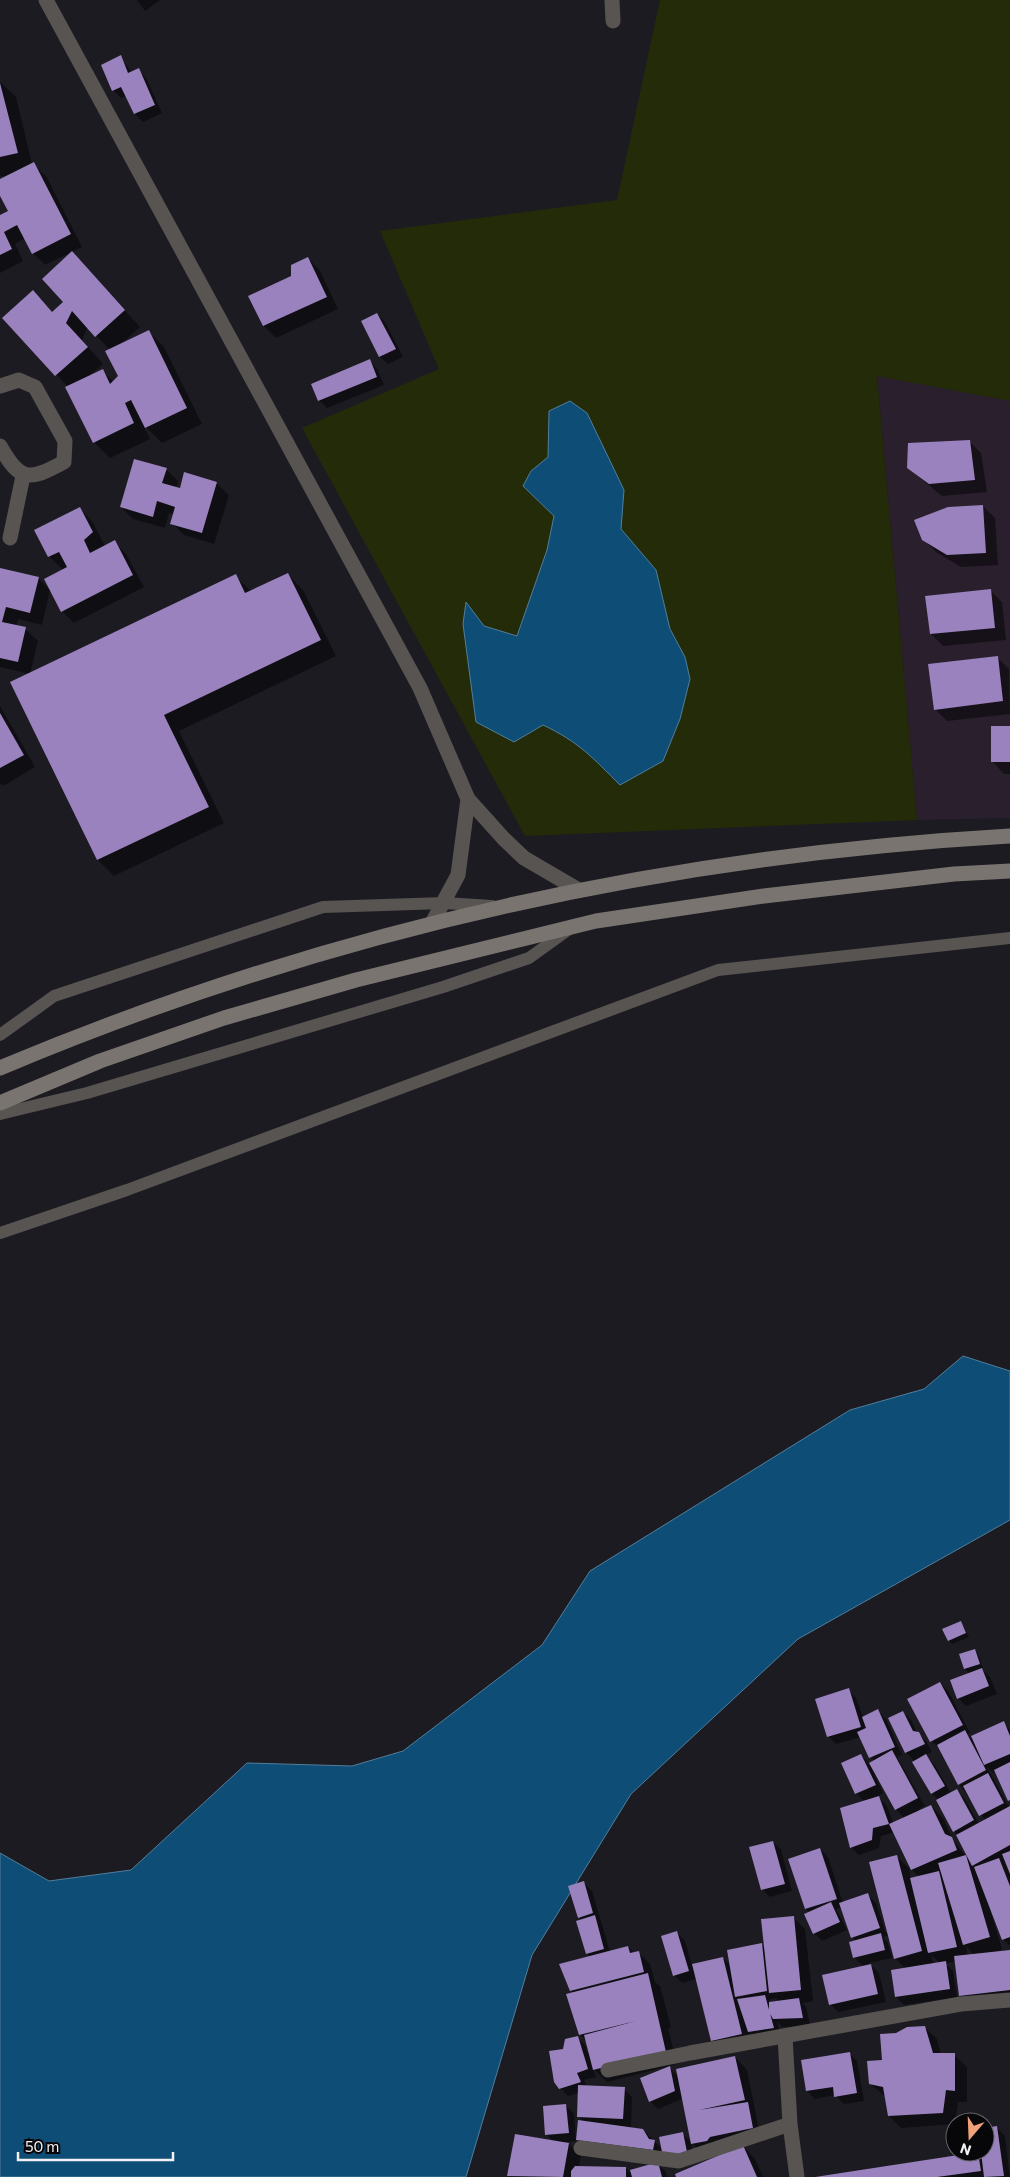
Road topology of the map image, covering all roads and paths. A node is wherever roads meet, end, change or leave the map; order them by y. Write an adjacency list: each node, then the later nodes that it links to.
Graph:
1 (612, 0): 3 (street)
2 (48, 1): 8 (street)
3 (613, 20)
4 (0, 386): 6 (street)
5 (0, 446): 6 (street)
6 (23, 476): 7 (street)
7 (10, 538)
8 (468, 799): 11 (street); 12 (street)
9 (1010, 836): 11 (main road)
10 (1010, 871): 15 (main road)
11 (577, 889): 13 (main road)
12 (444, 904): 13 (lane); 14 (street); 17 (lane)
13 (502, 907): 14 (main road)
14 (432, 923): 18 (main road)
15 (571, 927): 19 (main road); 20 (lane)
16 (1010, 938): 21 (lane)
17 (0, 1035)
18 (0, 1068)
19 (0, 1103)
20 (0, 1114)
21 (0, 1233)
22 (1010, 2000): 23 (street)
23 (785, 2036): 24 (street); 25 (street)
24 (608, 2070)
25 (790, 2124): 26 (street); 27 (street)
26 (581, 2148)
27 (797, 2177)

